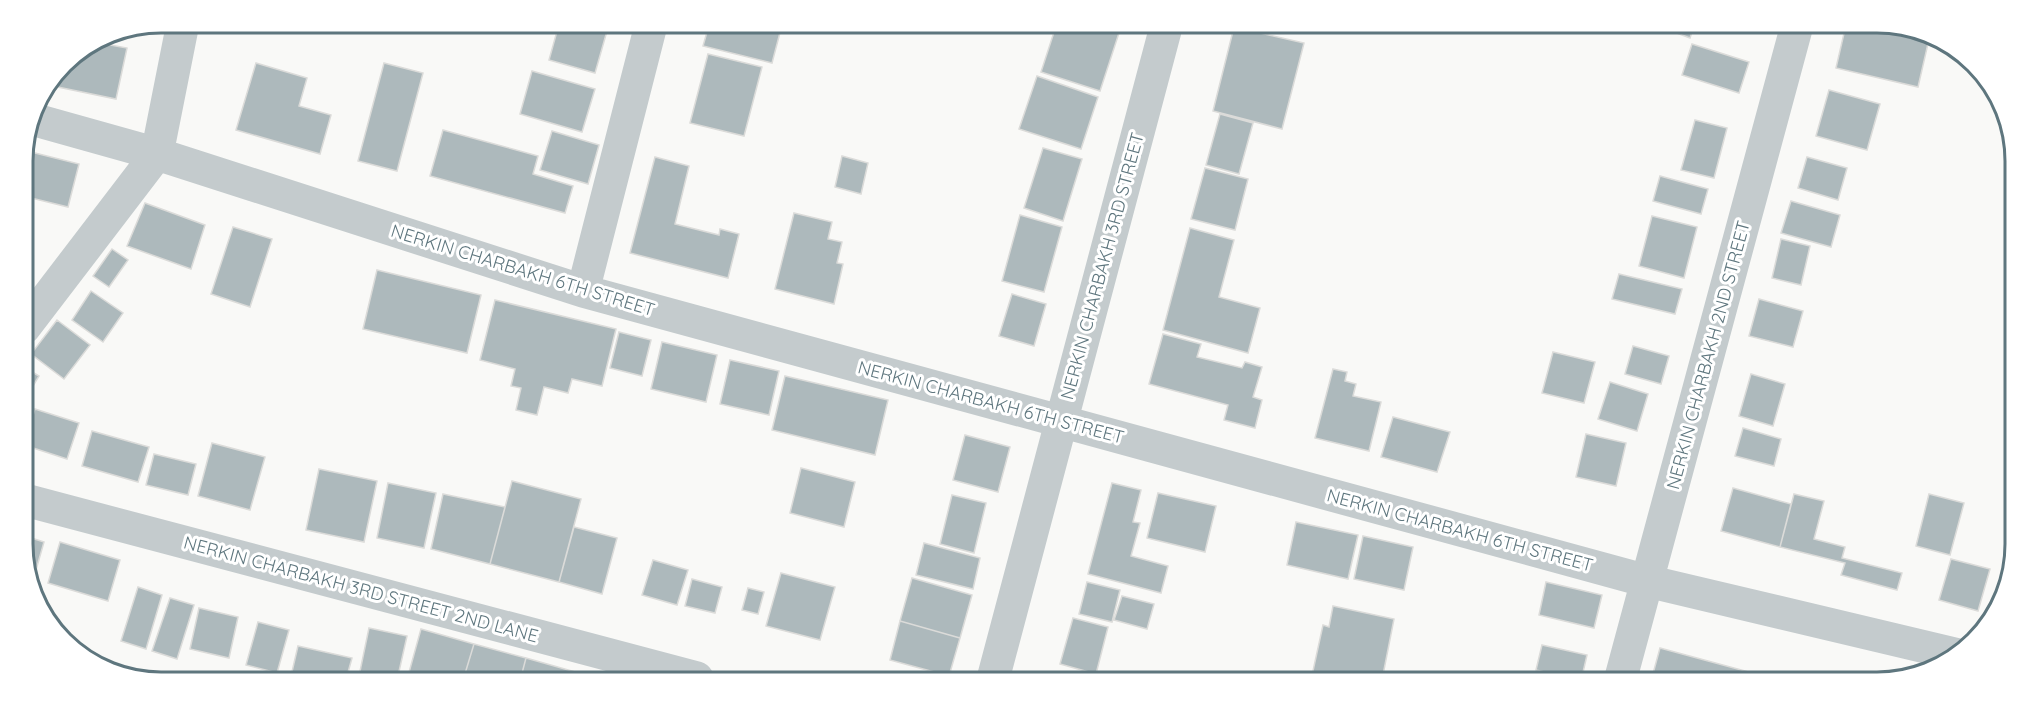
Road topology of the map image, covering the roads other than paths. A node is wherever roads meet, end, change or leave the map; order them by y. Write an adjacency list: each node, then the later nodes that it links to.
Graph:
1 (181, 33): 6 (street)
2 (649, 33): 7 (street)
3 (1164, 33): 9 (street, NERKIN CHARBAKH 3RD STREET)
4 (1795, 33): 11 (street, NERKIN CHARBAKH 2ND STREET)
5 (40, 121): 6 (street, NERKIN CHARBAKH 6TH STREET)
6 (157, 154): 7 (street, NERKIN CHARBAKH 6TH STREET); 8 (street)
7 (583, 291): 9 (street, NERKIN CHARBAKH 6TH STREET)
8 (33, 316)
9 (1061, 421): 11 (street, NERKIN CHARBAKH 6TH STREET); 14 (street, NERKIN CHARBAKH 3RD STREET)
10 (33, 502): 13 (street, NERKIN CHARBAKH 3RD STREET 2ND LANE)
11 (1647, 581): 12 (street, NERKIN CHARBAKH 6TH STREET); 15 (street, NERKIN CHARBAKH 2ND STREET)
12 (1945, 652)
13 (674, 672)
14 (995, 672)
15 (1622, 672)

